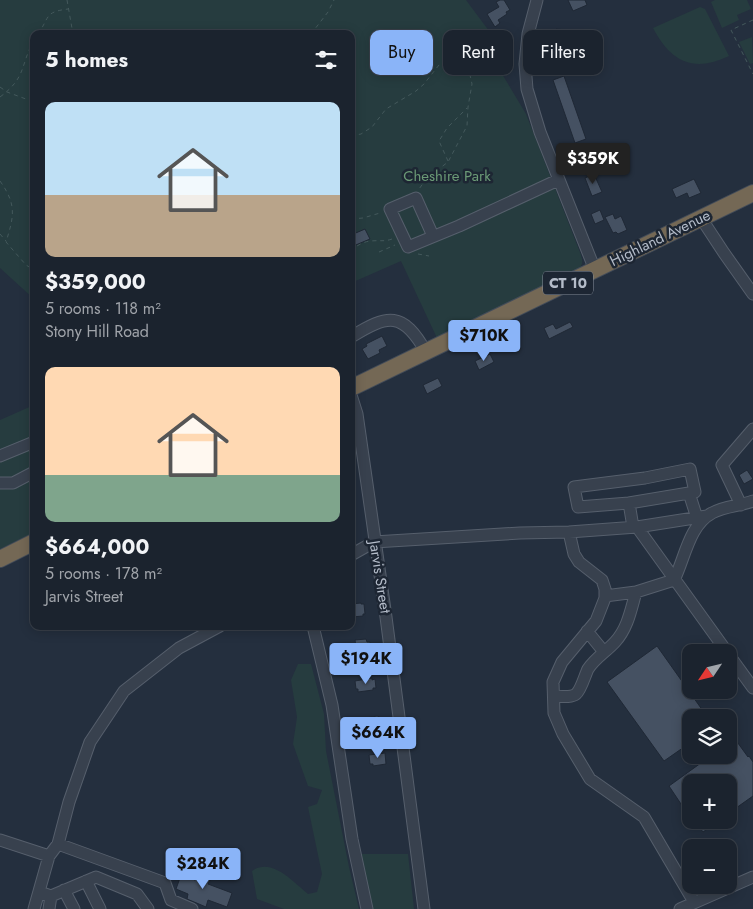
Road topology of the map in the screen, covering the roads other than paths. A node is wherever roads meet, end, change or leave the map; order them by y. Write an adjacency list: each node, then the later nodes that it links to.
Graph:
1 (537, 0): 2 (street)
2 (558, 180): 5 (street); 6 (street)
3 (753, 193): 4 (highway, Highland Avenue / CT 10)
4 (701, 218): 6 (highway, Highland Avenue / CT 10); 7 (street)
5 (433, 236): 5 (street)
6 (595, 270): 9 (highway, Highland Avenue / CT 10)
7 (753, 294)
8 (355, 335): 9 (street)
9 (426, 352): 10 (highway, Highland Avenue / CT 10)
10 (355, 386)
11 (355, 408): 24 (street, Jarvis Street)
12 (753, 429): 20 (street)
13 (30, 444): 14 (street)
14 (0, 456)
15 (30, 474): 16 (street)
16 (0, 484)
17 (689, 493): 19 (street); 19 (street); 21 (street)
18 (753, 501): 20 (street)
19 (630, 503): 22 (street)
20 (741, 505): 21 (street)
21 (702, 517): 22 (street); 28 (street)
22 (635, 527): 23 (street); 28 (street)
23 (570, 532): 24 (street); 30 (street)
24 (374, 542): 26 (street); 55 (street, Jarvis Street)
25 (30, 544): 27 (highway)
26 (355, 553)
27 (0, 558)
28 (674, 580): 29 (street); 34 (street)
29 (636, 592): 30 (street); 35 (street)
30 (605, 596): 33 (street)
31 (213, 630): 40 (street)
32 (314, 630): 54 (street)
33 (588, 631): 35 (street); 38 (street)
34 (721, 644)
35 (604, 652): 38 (street)
36 (738, 668): 37 (street)
37 (753, 688)
38 (554, 696): 47 (street)
39 (0, 840): 41 (street)
40 (58, 844): 41 (street); 53 (street)
41 (49, 856): 45 (street)
42 (753, 877): 47 (street)
43 (86, 881): 44 (street); 51 (street); 52 (street)
44 (64, 890): 46 (street); 50 (street)
45 (39, 892): 46 (street); 48 (street)
46 (51, 896): 49 (street)
47 (700, 904): 56 (street)
48 (34, 909)
49 (49, 909)
50 (74, 909)
51 (100, 909)
52 (148, 909)
53 (192, 909)
54 (367, 909)
55 (424, 909)
56 (680, 909)

